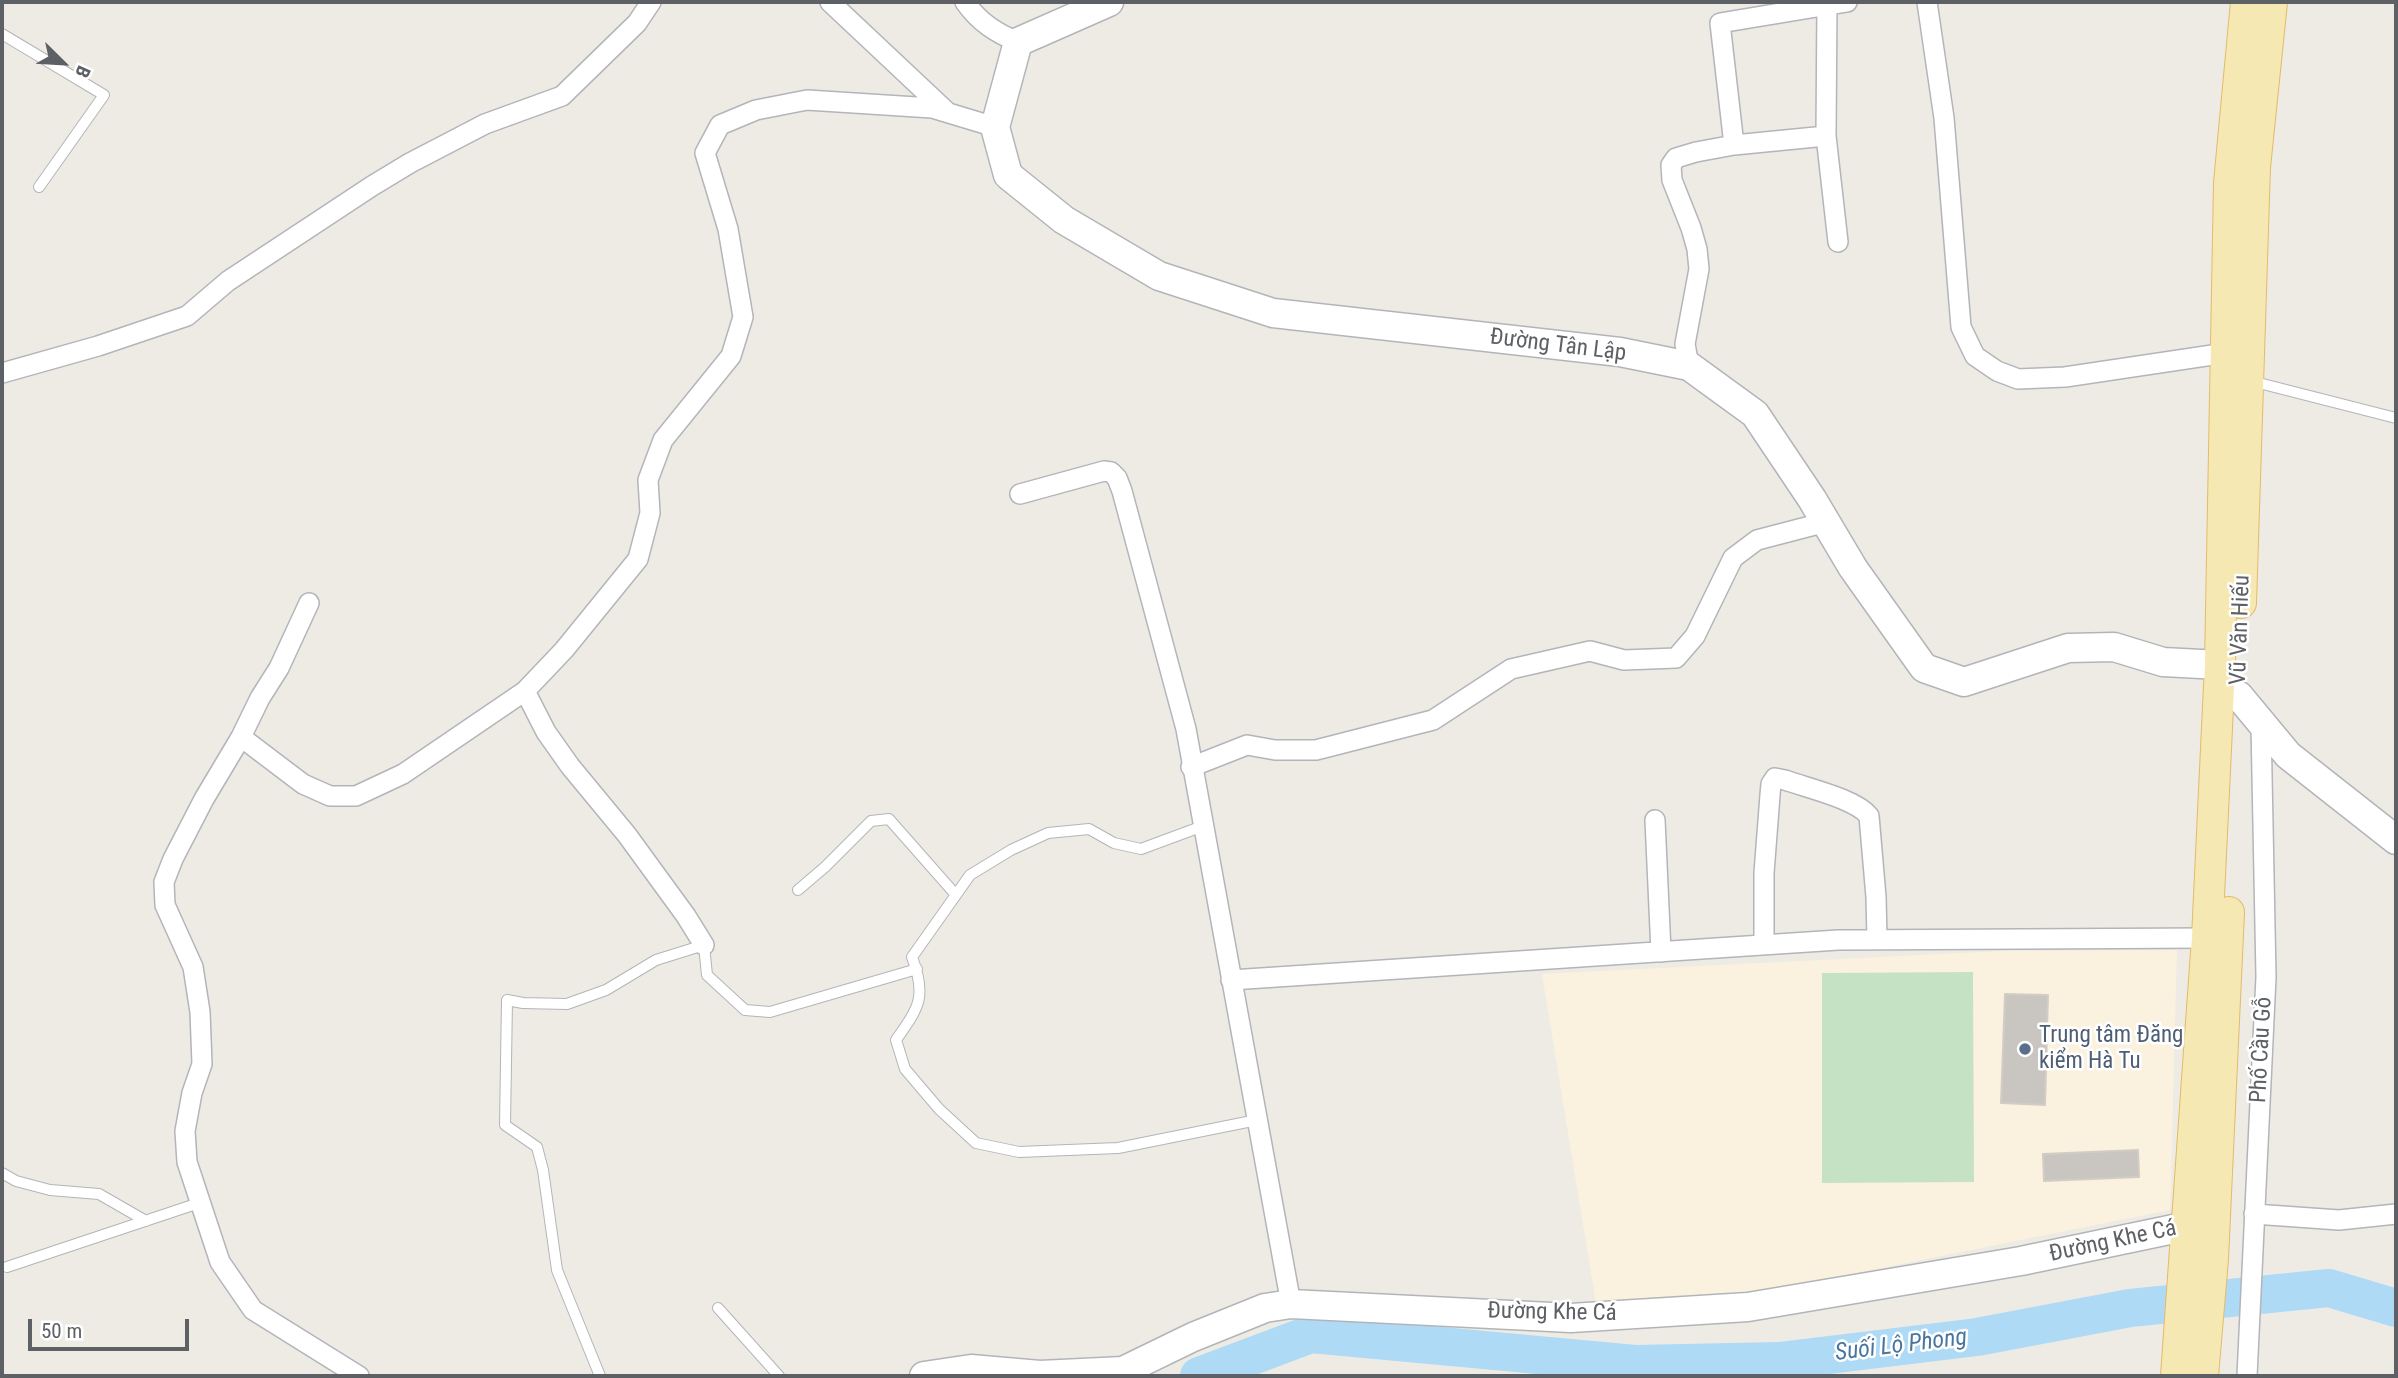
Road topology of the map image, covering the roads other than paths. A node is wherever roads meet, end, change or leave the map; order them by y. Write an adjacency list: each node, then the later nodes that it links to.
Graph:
1 (651, 2): 19 (street)
2 (830, 2): 11 (street)
3 (965, 2): 10 (street)
4 (1109, 2): 10 (street)
5 (1927, 2): 17 (street)
6 (2246, 2): 17 (main road, Vũ Văn Hiếu)
7 (2272, 2): 20 (main road, Vũ Văn Hiếu)
8 (1834, 3): 13 (street); 14 (street)
9 (2, 34): 15 (lane)
10 (1018, 42): 12 (street)
11 (948, 113): 12 (street); 26 (street)
12 (995, 127): 18 (street, Đường Tân Lập)
13 (1826, 136): 14 (street); 16 (street)
14 (1734, 145): 18 (street)
15 (39, 187)
16 (1838, 242)
17 (2226, 353): 25 (main road, Vũ Văn Hiếu)
18 (1689, 366): 23 (street, Đường Tân Lập)
19 (2, 373)
20 (2249, 381): 21 (lane); 27 (main road, Vũ Văn Hiếu)
21 (2396, 418)
22 (1020, 495): 30 (street)
23 (1826, 522): 25 (street, Đường Tân Lập); 30 (street)
24 (309, 603): 29 (street)
25 (2220, 666): 36 (main road, Vũ Văn Hiếu)
26 (525, 691): 29 (street); 38 (street)
27 (2238, 696): 28 (street); 49 (main road, Vũ Văn Hiếu)
28 (2261, 724): 33 (street); 46 (street, Phố Cầu Gỗ)
29 (241, 737): 45 (street)
30 (1191, 767): 32 (street)
31 (1654, 820): 40 (street)
32 (1203, 826): 35 (lane); 42 (street)
33 (2396, 840)
34 (798, 890): 35 (lane)
35 (956, 895): 41 (lane)
36 (2207, 938): 37 (street); 49 (main road, Vũ Văn Hiếu)
37 (1877, 939): 39 (street); 39 (street)
38 (704, 945): 41 (lane); 55 (lane)
39 (1764, 945): 40 (street)
40 (1661, 952): 42 (street)
41 (917, 969): 43 (lane)
42 (1231, 980): 43 (street)
43 (1257, 1120): 51 (street)
44 (2, 1173): 48 (lane)
45 (199, 1203): 48 (lane); 54 (street)
46 (2254, 1214): 47 (street); 53 (street, Phố Cầu Gỗ)
47 (2396, 1214)
48 (146, 1221): 50 (lane)
49 (2195, 1245): 51 (street, Đường Khe Cá); 58 (main road); 59 (main road)
50 (7, 1267)
51 (1290, 1304): 57 (street, Đường Khe Cá)
52 (718, 1308): 56 (lane)
53 (2248, 1369)
54 (359, 1376)
55 (600, 1376)
56 (779, 1376)
57 (928, 1376)
58 (2176, 1376)
59 (2203, 1376)

